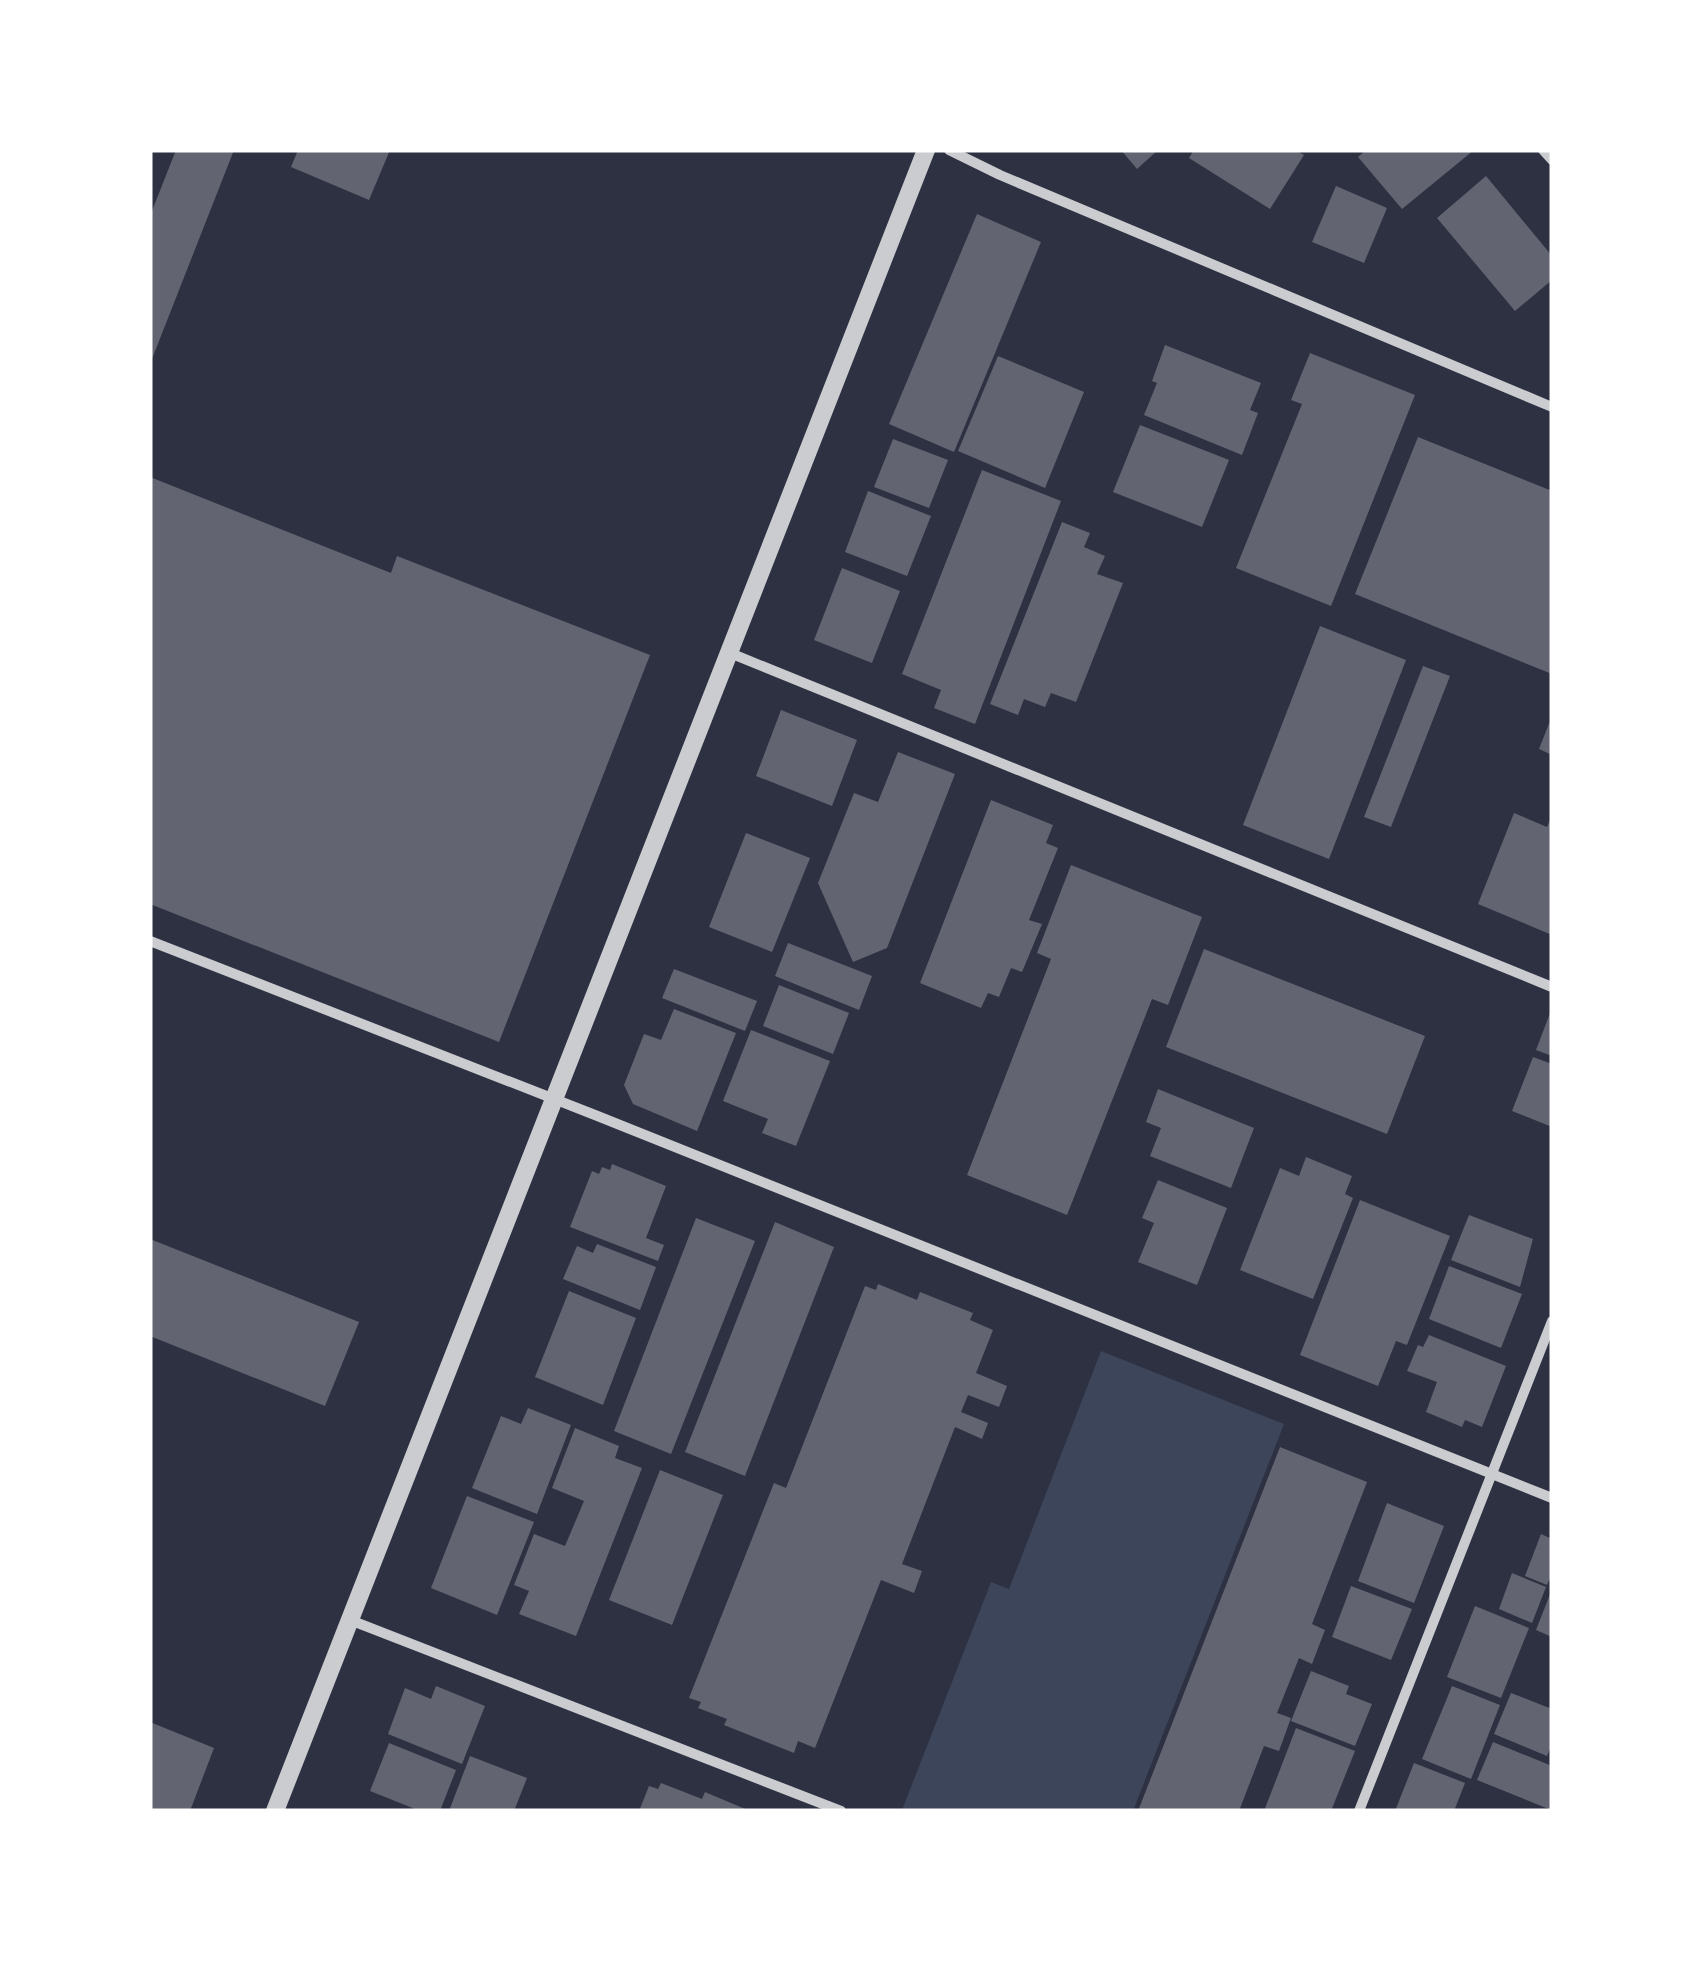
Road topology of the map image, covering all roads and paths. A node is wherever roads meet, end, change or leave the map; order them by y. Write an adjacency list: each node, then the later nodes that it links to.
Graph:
1 (926, 150): 6 (street)
2 (949, 150): 5 (street)
3 (1543, 150): 4 (street)
4 (1552, 160)
5 (1552, 406)
6 (730, 653): 8 (street); 9 (street)
7 (150, 941): 9 (street)
8 (1552, 987)
9 (555, 1100): 11 (street); 13 (street)
10 (1552, 1321): 11 (street)
11 (1492, 1473): 12 (street); 16 (street)
12 (1552, 1498)
13 (350, 1620): 14 (street); 15 (street)
14 (275, 1811)
15 (841, 1811)
16 (1359, 1811)

